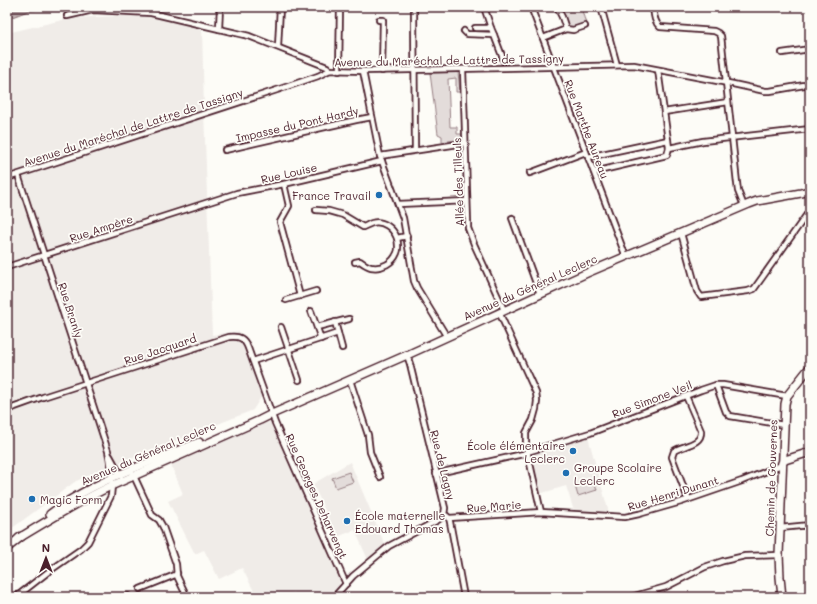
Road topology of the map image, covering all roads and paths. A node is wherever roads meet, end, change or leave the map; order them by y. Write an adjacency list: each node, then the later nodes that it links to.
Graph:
1 (220, 7): 16 (street)
2 (280, 7): 20 (street)
3 (340, 7): 31 (street)
4 (414, 7): 29 (street)
5 (484, 7): 14 (street)
6 (531, 7): 19 (street, Rue Marthe Aureau)
7 (557, 7): 15 (street)
8 (601, 7): 24 (street)
9 (653, 7): 33 (street)
10 (66, 16): 16 (street)
11 (379, 20): 28 (street)
12 (585, 26): 15 (street)
13 (475, 28): 14 (street)
14 (491, 28): 18 (street)
15 (566, 28): 19 (street)
16 (219, 29): 20 (street)
17 (464, 31): 18 (street)
18 (494, 35): 23 (street)
19 (543, 38): 25 (street, Rue Marthe Aureau)
20 (278, 47): 27 (street)
21 (810, 49): 22 (street)
22 (782, 53)
23 (504, 61)
24 (617, 65): 25 (street, Avenue du Maréchal de Lattre de Tassigny); 30 (street, Avenue du Maréchal de Lattre de Tassigny)
25 (554, 67): 26 (street, Avenue du Maréchal de Lattre de Tassigny); 45 (street, Rue Marthe Aureau)
26 (463, 69): 29 (street, Avenue du Maréchal de Lattre de Tassigny); 41 (street, Allée des Tilleuls)
27 (330, 70): 31 (street, Avenue du Maréchal de Lattre de Tassigny); 50 (street, Avenue du Maréchal de Lattre de Tassigny)
28 (382, 70): 29 (street, Avenue du Maréchal de Lattre de Tassigny); 32 (street, Avenue du Maréchal de Lattre de Tassigny)
29 (414, 70): 44 (street)
30 (658, 70): 33 (street, Avenue du Maréchal de Lattre de Tassigny); 36 (street)
31 (339, 71): 32 (street, Avenue du Maréchal de Lattre de Tassigny)
32 (363, 71): 37 (street)
33 (726, 82): 34 (street, Avenue du Maréchal de Lattre de Tassigny); 35 (street)
34 (810, 84)
35 (728, 102): 36 (street); 39 (street)
36 (664, 112): 40 (street)
37 (372, 117): 43 (street, Impasse du Pont Hardy); 47 (street)
38 (810, 129): 39 (street)
39 (732, 138): 42 (street); 59 (street)
40 (668, 140): 42 (street); 46 (street)
41 (465, 143): 44 (street, Rue Louise); 56 (street, Allée des Tilleuls)
42 (669, 148): 48 (street)
43 (225, 150)
44 (415, 150): 47 (street, Rue Louise)
45 (586, 152): 46 (street, Rue Marthe Aureau); 49 (street)
46 (588, 157): 48 (street, Rue Marthe Aureau)
47 (381, 158): 52 (street, Rue Louise); 57 (street)
48 (594, 172): 67 (street, Rue Marthe Aureau)
49 (530, 173)
50 (18, 175): 51 (street, Avenue du Maréchal de Lattre de Tassigny); 66 (street, Rue Branly)
51 (7, 178)
52 (284, 184): 58 (street, Rue Louise); 72 (street)
53 (810, 191): 54 (main road, Avenue du Général Leclerc)
54 (801, 193): 55 (main road, Avenue du Général Leclerc); 59 (main road, Avenue du Général Leclerc)
55 (810, 194)
56 (467, 201): 57 (street); 75 (street, Allée des Tilleuls)
57 (398, 204): 64 (street)
58 (200, 205): 66 (street, Rue Ampère)
59 (744, 206): 63 (main road, Avenue du Général Leclerc)
60 (316, 210): 65 (street)
61 (810, 210): 63 (street)
62 (512, 218): 71 (street)
63 (681, 233): 67 (main road, Avenue du Général Leclerc)
64 (407, 236): 65 (street); 81 (street)
65 (397, 238): 68 (street)
66 (44, 256): 69 (street, Rue Ampère); 90 (street, Rue Branly)
67 (626, 257): 71 (main road, Avenue du Général Leclerc)
68 (355, 262)
69 (7, 267)
70 (316, 291): 72 (street)
71 (540, 294): 75 (main road, Avenue du Général Leclerc)
72 (300, 296): 73 (street)
73 (286, 300)
74 (312, 311): 79 (street)
75 (502, 311): 81 (main road, Avenue du Général Leclerc); 98 (street, Allée des Tilleuls)
76 (349, 319): 77 (street)
77 (335, 322): 79 (street); 80 (street)
78 (281, 327): 84 (street)
79 (317, 327): 82 (street)
80 (338, 333): 82 (street); 83 (street)
81 (447, 337): 85 (main road, Avenue du Général Leclerc)
82 (321, 339): 84 (street)
83 (342, 348)
84 (289, 350): 86 (street); 88 (street)
85 (407, 355): 89 (main road, Avenue du Général Leclerc); 102 (street, Rue de Lagny)
86 (253, 361): 90 (street, Rue Jacquard); 95 (street, Rue Jacquard)
87 (810, 368): 93 (main road)
88 (299, 380)
89 (350, 380): 95 (main road, Avenue du Général Leclerc); 103 (street)
90 (86, 383): 94 (street, Rue Jacquard); 97 (street, Rue Branly)
91 (716, 385): 92 (street, Rue Simone Veil); 93 (street, Rue Simone Veil); 96 (street)
92 (686, 396): 98 (street, Rue Simone Veil); 106 (street)
93 (787, 396): 96 (main road, Chemin de Gouvernes)
94 (7, 411)
95 (272, 414): 101 (main road, Avenue du Général Leclerc); 115 (street, Rue Georges Deharvengt)
96 (784, 425): 100 (main road, Chemin de Gouvernes)
97 (108, 451): 104 (street, Rue Branly); 105 (street, Rue Branly)
98 (527, 452): 102 (street, Rue Simone Veil); 107 (street, Allée des Tilleuls)
99 (810, 452): 100 (main road)
100 (782, 463): 106 (street, Rue Henri Dunant); 111 (main road, Chemin de Gouvernes)
101 (133, 473): 104 (main road, Avenue du Général Leclerc); 114 (street)
102 (436, 474): 108 (street, Rue de Lagny)
103 (380, 477)
104 (122, 478): 105 (main road, Avenue du Général Leclerc)
105 (111, 482): 112 (main road, Avenue du Général Leclerc); 117 (street, Rue Branly)
106 (688, 499): 107 (street, Rue Henri Dunant)
107 (540, 512): 109 (street, Rue Marie)
108 (444, 515): 109 (street); 115 (street, Rue de Lagny)
109 (449, 518): 123 (street)
110 (810, 524): 111 (street)
111 (780, 528): 113 (main road, Chemin de Gouvernes)
112 (7, 548)
113 (779, 555): 118 (main road, Chemin de Gouvernes); 126 (street)
114 (177, 573): 116 (street); 121 (street)
115 (346, 584): 122 (street, Rue de Lagny)
116 (140, 589)
117 (22, 595): 120 (street, Rue Branly)
118 (782, 595): 127 (street)
119 (554, 596): 124 (street); 125 (street)
120 (16, 597)
121 (187, 597)
122 (334, 597)
123 (464, 597)
124 (546, 597)
125 (574, 597)
126 (631, 597)
127 (770, 597)

